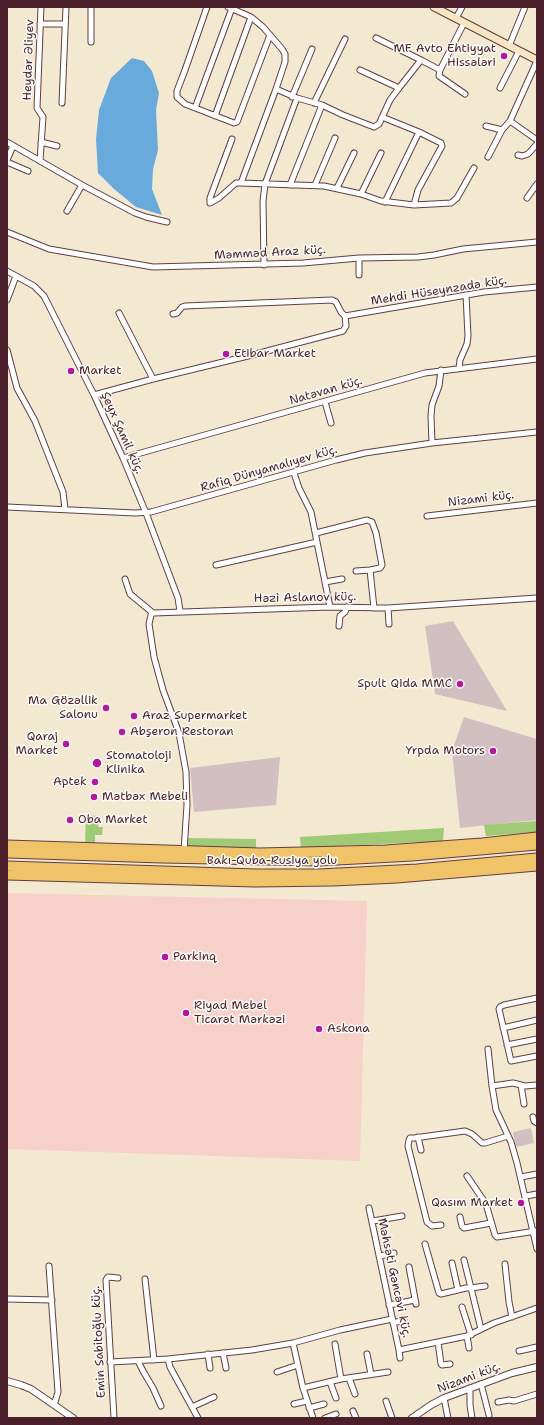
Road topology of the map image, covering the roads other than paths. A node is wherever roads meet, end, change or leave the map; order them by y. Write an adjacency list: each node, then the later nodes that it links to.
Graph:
1 (41, 7): 12 (street, Heydər Əliyev)
2 (66, 7): 13 (street)
3 (91, 7): 17 (street)
4 (207, 7): 33 (street)
5 (230, 7): 9 (street); 33 (street)
6 (434, 7): 10 (main road)
7 (462, 7): 10 (street)
8 (525, 7): 18 (street)
9 (251, 17): 14 (street); 34 (street)
10 (456, 18): 11 (main road)
11 (464, 23): 18 (main road); 24 (street)
12 (40, 24): 13 (street); 44 (street, Heydər Əliyev)
13 (65, 24): 31 (street)
14 (270, 35): 27 (street); 34 (street)
15 (376, 38): 21 (street)
16 (345, 39): 30 (street)
17 (90, 42)
18 (509, 46): 20 (main road)
19 (312, 48): 29 (street)
20 (519, 51): 22 (main road); 26 (street)
21 (421, 60): 24 (street); 25 (street)
22 (537, 60): 36 (street)
23 (360, 70): 25 (street)
24 (440, 70): 28 (street)
25 (399, 88): 35 (street)
26 (500, 88)
27 (276, 89): 29 (street); 56 (street)
28 (465, 94)
29 (294, 98): 30 (street); 57 (street)
30 (314, 103): 32 (street)
31 (62, 104)
32 (322, 105): 35 (street); 60 (street)
33 (195, 108): 34 (street)
34 (215, 116)
35 (382, 117): 39 (street)
36 (510, 121): 38 (street); 42 (street)
37 (486, 126): 38 (street)
38 (502, 130): 51 (street)
39 (419, 132): 65 (street); 66 (street)
40 (334, 138): 61 (street)
41 (232, 139): 56 (street)
42 (537, 140)
43 (7, 142): 46 (street)
44 (41, 142): 47 (street); 53 (street, Heydər Əliyev)
45 (537, 144): 50 (street)
46 (13, 146): 52 (street); 53 (street)
47 (57, 146)
48 (354, 153): 62 (street)
49 (381, 153): 63 (street)
50 (518, 155)
51 (488, 157)
52 (7, 161): 55 (street)
53 (40, 161): 59 (street)
54 (474, 168): 66 (street)
55 (28, 171)
56 (241, 183): 57 (street)
57 (265, 184): 60 (street); 72 (street)
58 (537, 184): 64 (street)
59 (82, 185): 67 (street); 68 (street)
60 (290, 185): 61 (street)
61 (315, 185): 62 (street)
62 (337, 188): 63 (street)
63 (361, 194): 65 (street)
64 (527, 198)
65 (385, 202): 66 (street)
66 (414, 205)
67 (68, 211)
68 (167, 222)
69 (7, 232): 72 (street, Məmməd Araz küç.)
70 (537, 242): 71 (street, Məmməd Araz küç.)
71 (359, 258): 72 (street, Məmməd Araz küç.); 74 (street)
72 (264, 264)
73 (7, 271): 75 (street, Şeyx Şamil küç.)
74 (359, 275)
75 (16, 276): 78 (street); 87 (street, Şeyx Şamil küç.)
76 (537, 287): 77 (street, Mehdi Hüseynzadə küç.)
77 (466, 295): 81 (street, Mehdi Hüseynzadə küç.); 84 (street)
78 (7, 300)
79 (119, 313): 86 (street)
80 (173, 314): 81 (street)
81 (345, 316): 86 (street)
82 (7, 350): 96 (street)
83 (537, 359): 84 (street, Natəvan küç.)
84 (459, 368): 85 (street, Natəvan küç.)
85 (441, 370): 88 (street, Natəvan küç.); 91 (street)
86 (154, 379): 87 (street)
87 (94, 396): 92 (street, Şeyx Şamil küç.)
88 (325, 402): 89 (street); 92 (street, Natəvan küç.)
89 (331, 423)
90 (537, 432): 91 (street, Rafiq Dünyamalıyev küç.)
91 (432, 443): 93 (street, Rafiq Dünyamalıyev küç.)
92 (123, 458): 97 (street, Şeyx Şamil küç.)
93 (294, 473): 97 (street, Rafiq Dünyamalıyev küç.); 99 (street)
94 (537, 503): 98 (street, Nizami küç.)
95 (7, 507): 96 (street, Rafiq Dünyamalıyev küç.)
96 (65, 509): 97 (street, Rafiq Dünyamalıyev küç.)
97 (146, 513): 112 (street, Şeyx Şamil küç.)
98 (427, 516)
99 (316, 533): 100 (street); 102 (street)
100 (317, 542): 101 (street); 106 (street)
101 (216, 565)
102 (370, 570): 103 (street); 110 (street)
103 (356, 571)
104 (125, 579): 113 (street)
105 (342, 579): 106 (street)
106 (325, 582): 108 (street)
107 (537, 598): 111 (street, Həzi Aslanov küç.)
108 (330, 607): 109 (street, Həzi Aslanov küç.); 112 (street, Həzi Aslanov küç.)
109 (348, 607): 110 (street, Həzi Aslanov küç.); 115 (street)
110 (374, 608): 111 (street, Həzi Aslanov küç.)
111 (388, 608): 114 (street)
112 (180, 611): 113 (street, Həzi Aslanov küç.)
113 (153, 613): 119 (street)
114 (389, 624)
115 (340, 626)
116 (537, 837): 119 (highway)
117 (7, 845): 119 (highway)
118 (537, 845): 120 (highway, Bakı-Quba-Rusiya yolu)
119 (184, 851)
120 (7, 853)
121 (537, 858): 122 (highway, Bakı-Quba-Rusiya yolu)
122 (7, 866)
123 (537, 866): 124 (highway)
124 (7, 875)
125 (537, 998): 127 (street)
126 (537, 1020): 127 (street)
127 (503, 1028): 129 (street)
128 (537, 1039): 129 (street)
129 (507, 1045): 131 (street)
130 (488, 1049): 134 (street)
131 (537, 1056)
132 (522, 1085): 133 (street); 134 (street); 135 (street)
133 (537, 1085)
134 (492, 1086): 138 (street)
135 (524, 1104)
136 (533, 1117): 137 (street)
137 (537, 1123)
138 (508, 1136): 139 (street); 143 (street)
139 (418, 1137): 140 (street); 151 (street)
140 (421, 1150)
141 (537, 1174): 143 (street)
142 (467, 1176): 150 (street)
143 (521, 1177): 145 (street)
144 (537, 1194): 145 (street)
145 (526, 1196): 152 (street)
146 (369, 1208): 149 (street, Məhsəti Gəncəvi küç.)
147 (402, 1216): 149 (street)
148 (460, 1217): 150 (street)
149 (373, 1222): 156 (street, Məhsəti Gəncəvi küç.)
150 (492, 1223): 152 (street)
151 (441, 1225)
152 (535, 1231): 154 (street)
153 (426, 1244): 166 (street)
154 (537, 1249)
155 (394, 1253): 156 (street)
156 (380, 1256): 169 (street, Məhsəti Gəncəvi küç.)
157 (464, 1260): 165 (street)
158 (452, 1263): 166 (street)
159 (505, 1264): 172 (street)
160 (49, 1266): 168 (street)
161 (408, 1267): 169 (street)
162 (118, 1278): 191 (street, Emin Sabitoğlu küç.)
163 (145, 1279): 189 (street)
164 (485, 1286): 165 (street)
165 (471, 1288): 166 (street); 175 (street)
166 (458, 1290)
167 (7, 1299): 168 (street)
168 (52, 1300): 215 (street)
169 (389, 1305): 174 (street, Məhsəti Gəncəvi küç.)
170 (462, 1307): 176 (street)
171 (537, 1308): 172 (street, Məhsəti Gəncəvi küç.)
172 (512, 1317): 175 (street, Məhsəti Gəncəvi küç.)
173 (404, 1320): 174 (street)
174 (392, 1321): 178 (street); 182 (street, Məhsəti Gəncəvi küç.)
175 (481, 1329): 176 (street, Məhsəti Gəncəvi küç.)
176 (469, 1335): 177 (street, Məhsəti Gəncəvi küç.); 180 (street)
177 (438, 1342): 182 (street, Məhsəti Gəncəvi küç.); 192 (street)
178 (293, 1343): 184 (street); 193 (street)
179 (335, 1344): 201 (street)
180 (469, 1348)
181 (537, 1348): 183 (street)
182 (399, 1350): 188 (street)
183 (519, 1351)
184 (223, 1353): 185 (street); 195 (street)
185 (208, 1354): 187 (street); 194 (street)
186 (367, 1354): 199 (street)
187 (168, 1358): 189 (street); 219 (street)
188 (400, 1358)
189 (154, 1360): 190 (street)
190 (138, 1361): 191 (street); 218 (street)
191 (110, 1362): 225 (street, Emin Sabitoğlu küç.)
192 (450, 1364)
193 (298, 1365): 197 (street); 205 (street)
194 (210, 1368)
195 (226, 1368)
196 (536, 1370): 204 (street, Nizami küç.)
197 (277, 1372)
198 (388, 1372): 199 (street)
199 (370, 1374): 200 (street)
200 (349, 1378): 201 (street); 207 (street)
201 (341, 1379): 203 (street)
202 (7, 1381): 215 (street)
203 (330, 1382): 205 (street); 210 (street)
204 (481, 1384): 206 (street, Nizami küç.); 223 (street)
205 (303, 1388): 212 (street)
206 (470, 1388): 211 (street, Nizami küç.); 233 (street)
207 (354, 1394)
208 (537, 1394): 214 (street)
209 (214, 1397): 219 (street)
210 (336, 1398)
211 (444, 1398): 231 (street, Nizami küç.); 232 (street)
212 (307, 1401): 216 (street); 220 (street)
213 (386, 1401): 230 (street)
214 (498, 1402)
215 (54, 1404): 224 (street)
216 (294, 1404)
217 (324, 1404): 220 (street)
218 (161, 1406)
219 (192, 1407): 226 (street)
220 (309, 1408): 227 (street)
221 (353, 1411): 229 (street)
222 (336, 1414): 228 (street)
223 (489, 1415)
224 (73, 1418)
225 (114, 1418)
226 (198, 1418)
227 (313, 1418)
228 (325, 1418)
229 (356, 1418)
230 (392, 1418)
231 (412, 1418)
232 (448, 1418)
233 (472, 1418)

